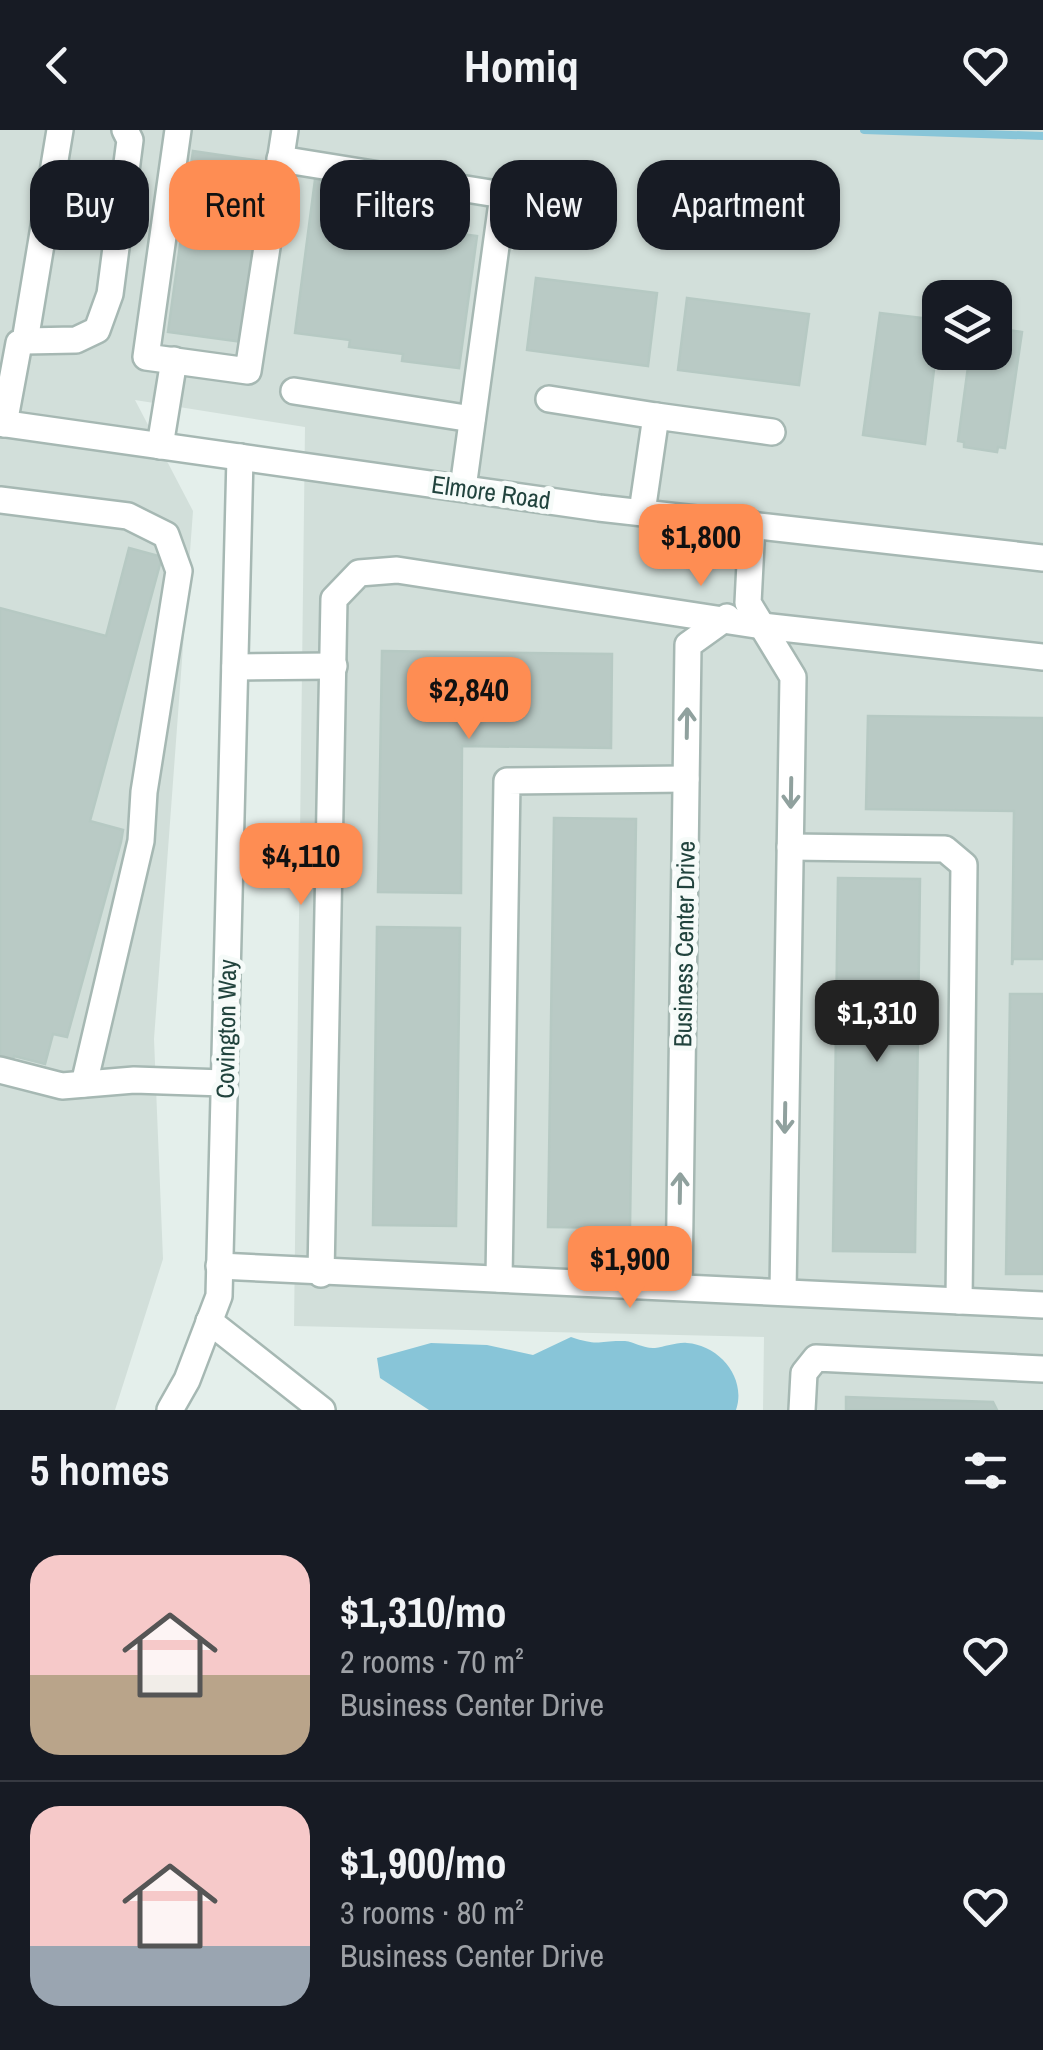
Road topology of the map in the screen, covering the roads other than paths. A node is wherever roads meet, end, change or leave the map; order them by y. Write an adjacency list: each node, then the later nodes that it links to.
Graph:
1 (60, 130): 6 (street)
2 (126, 130): 6 (street)
3 (178, 130): 7 (street)
4 (284, 130): 5 (street)
5 (280, 159): 7 (street); 11 (street)
6 (25, 341): 12 (street)
7 (174, 360): 14 (street)
8 (294, 391): 11 (street)
9 (549, 399): 10 (street)
10 (656, 416): 13 (street); 18 (street)
11 (472, 419): 16 (street)
12 (2, 424): 14 (street, Elmore Road)
13 (772, 432)
14 (160, 446): 15 (street, Elmore Road)
15 (240, 458): 16 (street, Elmore Road); 26 (street, Covington Way)
16 (463, 488): 18 (street, Elmore Road)
17 (0, 500): 31 (street)
18 (642, 512): 19 (street, Elmore Road)
19 (752, 524): 20 (street, Elmore Road); 21 (street)
20 (1043, 558)
21 (748, 603): 22 (street, Business Center Drive); 23 (street)
22 (723, 620): 23 (street); 25 (street); 27 (street, Business Center Drive, one-way to 22)
23 (762, 626): 24 (street); 28 (street, one-way to 28)
24 (1043, 656)
25 (334, 666): 26 (street); 33 (street)
26 (235, 667): 30 (street, Covington Way)
27 (686, 779): 34 (street); 35 (street, Business Center Drive, one-way to 27)
28 (790, 848): 36 (street, one-way to 36); 37 (street)
29 (0, 1070): 31 (street)
30 (224, 1083): 31 (street); 32 (street, Covington Way)
31 (84, 1084)
32 (220, 1266): 33 (street); 39 (street, Covington Way)
33 (322, 1274): 34 (street)
34 (498, 1280): 35 (street)
35 (679, 1286): 36 (street)
36 (782, 1292): 37 (street)
37 (959, 1301): 38 (street)
38 (1043, 1305)
39 (209, 1322): 41 (street); 42 (street, Covington Way)
40 (1043, 1369): 43 (street)
41 (309, 1406)
42 (170, 1410)
43 (802, 1410)

